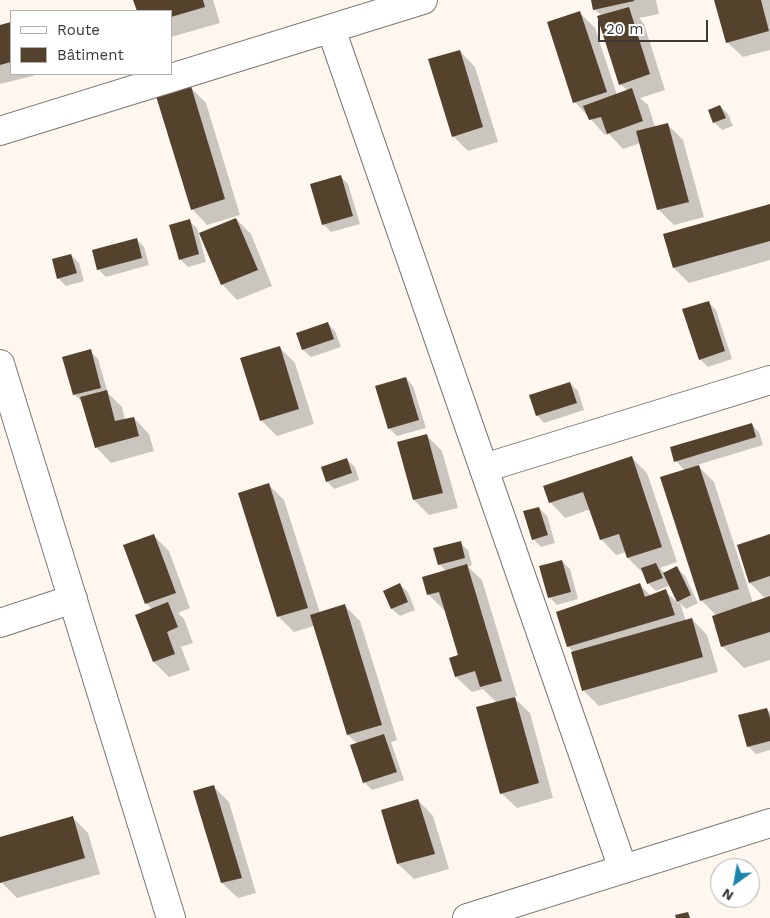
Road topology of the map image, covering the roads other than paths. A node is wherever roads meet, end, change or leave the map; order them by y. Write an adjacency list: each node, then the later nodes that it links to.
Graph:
1 (423, 0): 2 (street)
2 (331, 29): 3 (street); 6 (street)
3 (0, 131)
4 (0, 364): 7 (street)
5 (770, 380): 6 (street)
6 (484, 468): 10 (street)
7 (73, 600): 8 (street); 11 (street)
8 (0, 623)
9 (770, 823): 10 (street)
10 (622, 869): 12 (street)
11 (172, 918)
12 (467, 918)

